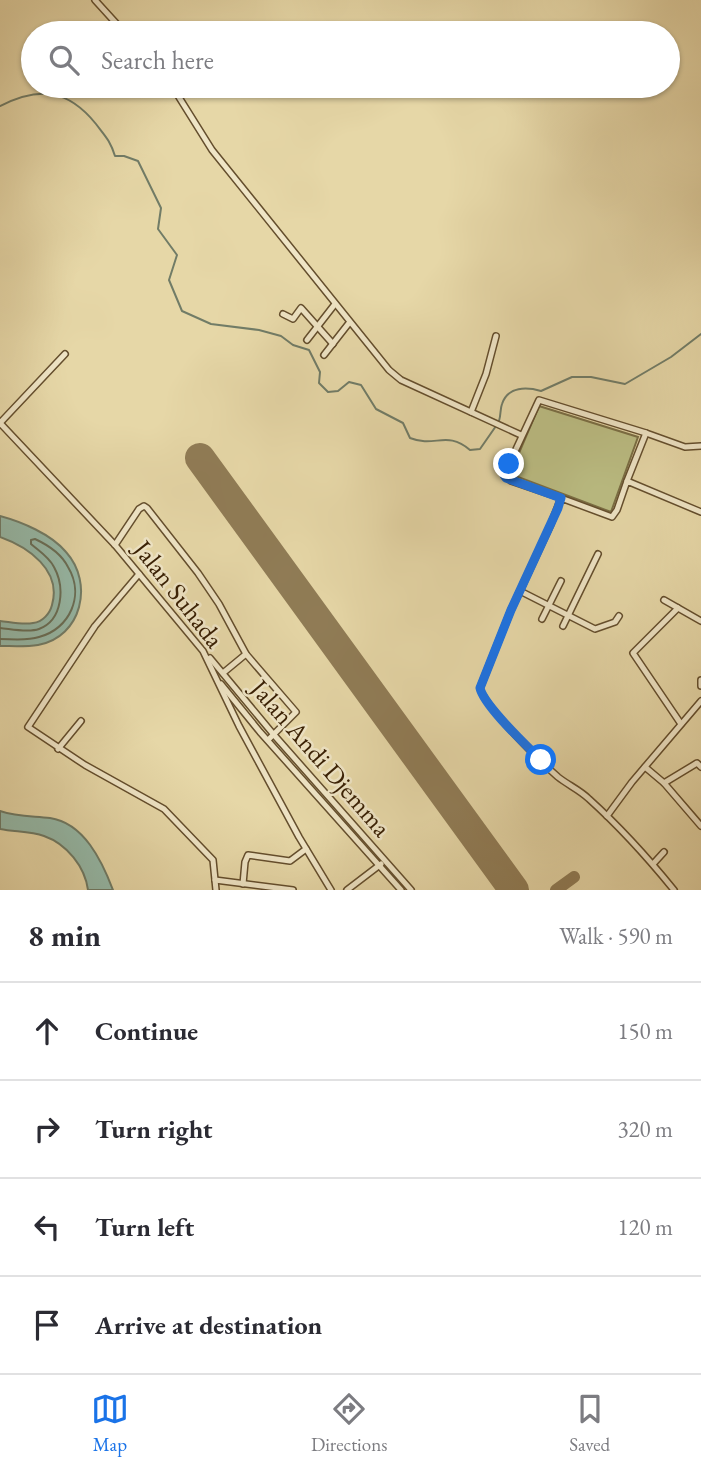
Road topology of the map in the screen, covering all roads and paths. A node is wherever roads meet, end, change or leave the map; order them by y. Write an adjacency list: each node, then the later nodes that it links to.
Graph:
1 (95, 0): 2 (street)
2 (114, 21)
3 (180, 98): 4 (street)
4 (335, 304): 6 (street); 7 (street)
5 (283, 314): 7 (street)
6 (349, 323): 10 (street); 13 (street)
7 (316, 326): 9 (street); 10 (street)
8 (496, 336): 13 (street)
9 (307, 340)
10 (332, 344): 12 (street)
11 (65, 354): 14 (street)
12 (324, 355)
13 (471, 412): 16 (street)
14 (0, 423): 21 (street, Jalan Suhada)
15 (646, 433): 16 (street); 17 (street); 18 (street)
16 (521, 435): 19 (street)
17 (701, 446)
18 (627, 481): 19 (street); 20 (street)
19 (561, 498): 25 (street)
20 (701, 512)
21 (115, 545): 23 (street, Jalan Suhada); 37 (street)
22 (598, 554): 29 (street)
23 (139, 574): 36 (street, Jalan Suhada); 47 (street)
24 (561, 581): 27 (street)
25 (520, 591): 27 (street); 52 (street)
26 (664, 600): 28 (street)
27 (548, 606): 29 (street); 32 (street)
28 (678, 608): 33 (street); 44 (street)
29 (568, 615): 34 (street); 35 (street)
30 (619, 616): 34 (street)
31 (592, 617): 34 (street)
32 (542, 619)
33 (701, 621)
34 (588, 625)
35 (563, 626)
36 (203, 651): 38 (street, Jalan Andi Djemma); 39 (street, Jalan Suhada)
37 (247, 654): 38 (street); 45 (street)
38 (223, 673): 45 (street, Jalan Andi Djemma)
39 (218, 679): 46 (street, Jalan Andi Djemma); 54 (street, Jalan Suhada)
40 (701, 680): 41 (street)
41 (701, 686)
42 (701, 701): 44 (street)
43 (81, 721): 47 (street)
44 (681, 724): 49 (street)
45 (274, 735): 46 (street); 50 (street, Jalan Andi Djemma)
46 (268, 740): 50 (street, Jalan Andi Djemma)
47 (58, 749): 59 (street)
48 (701, 766): 51 (street)
49 (645, 767): 51 (street); 52 (street)
50 (311, 783): 56 (street, Jalan Andi Djemma); 58 (street, Jalan Andi Djemma)
51 (664, 783): 53 (street)
52 (607, 816): 57 (street)
53 (701, 826)
54 (306, 849): 60 (street); 63 (street, Jalan Suhada)
55 (664, 852): 57 (street)
56 (385, 860): 58 (street); 66 (street, Jalan Andi Djemma)
57 (653, 864): 67 (street)
58 (379, 865): 64 (street); 65 (street, Jalan Andi Djemma)
59 (215, 880): 60 (street); 61 (street)
60 (243, 884): 62 (street)
61 (216, 890)
62 (293, 890)
63 (331, 890)
64 (348, 890)
65 (401, 890)
66 (411, 890)
67 (674, 890)

